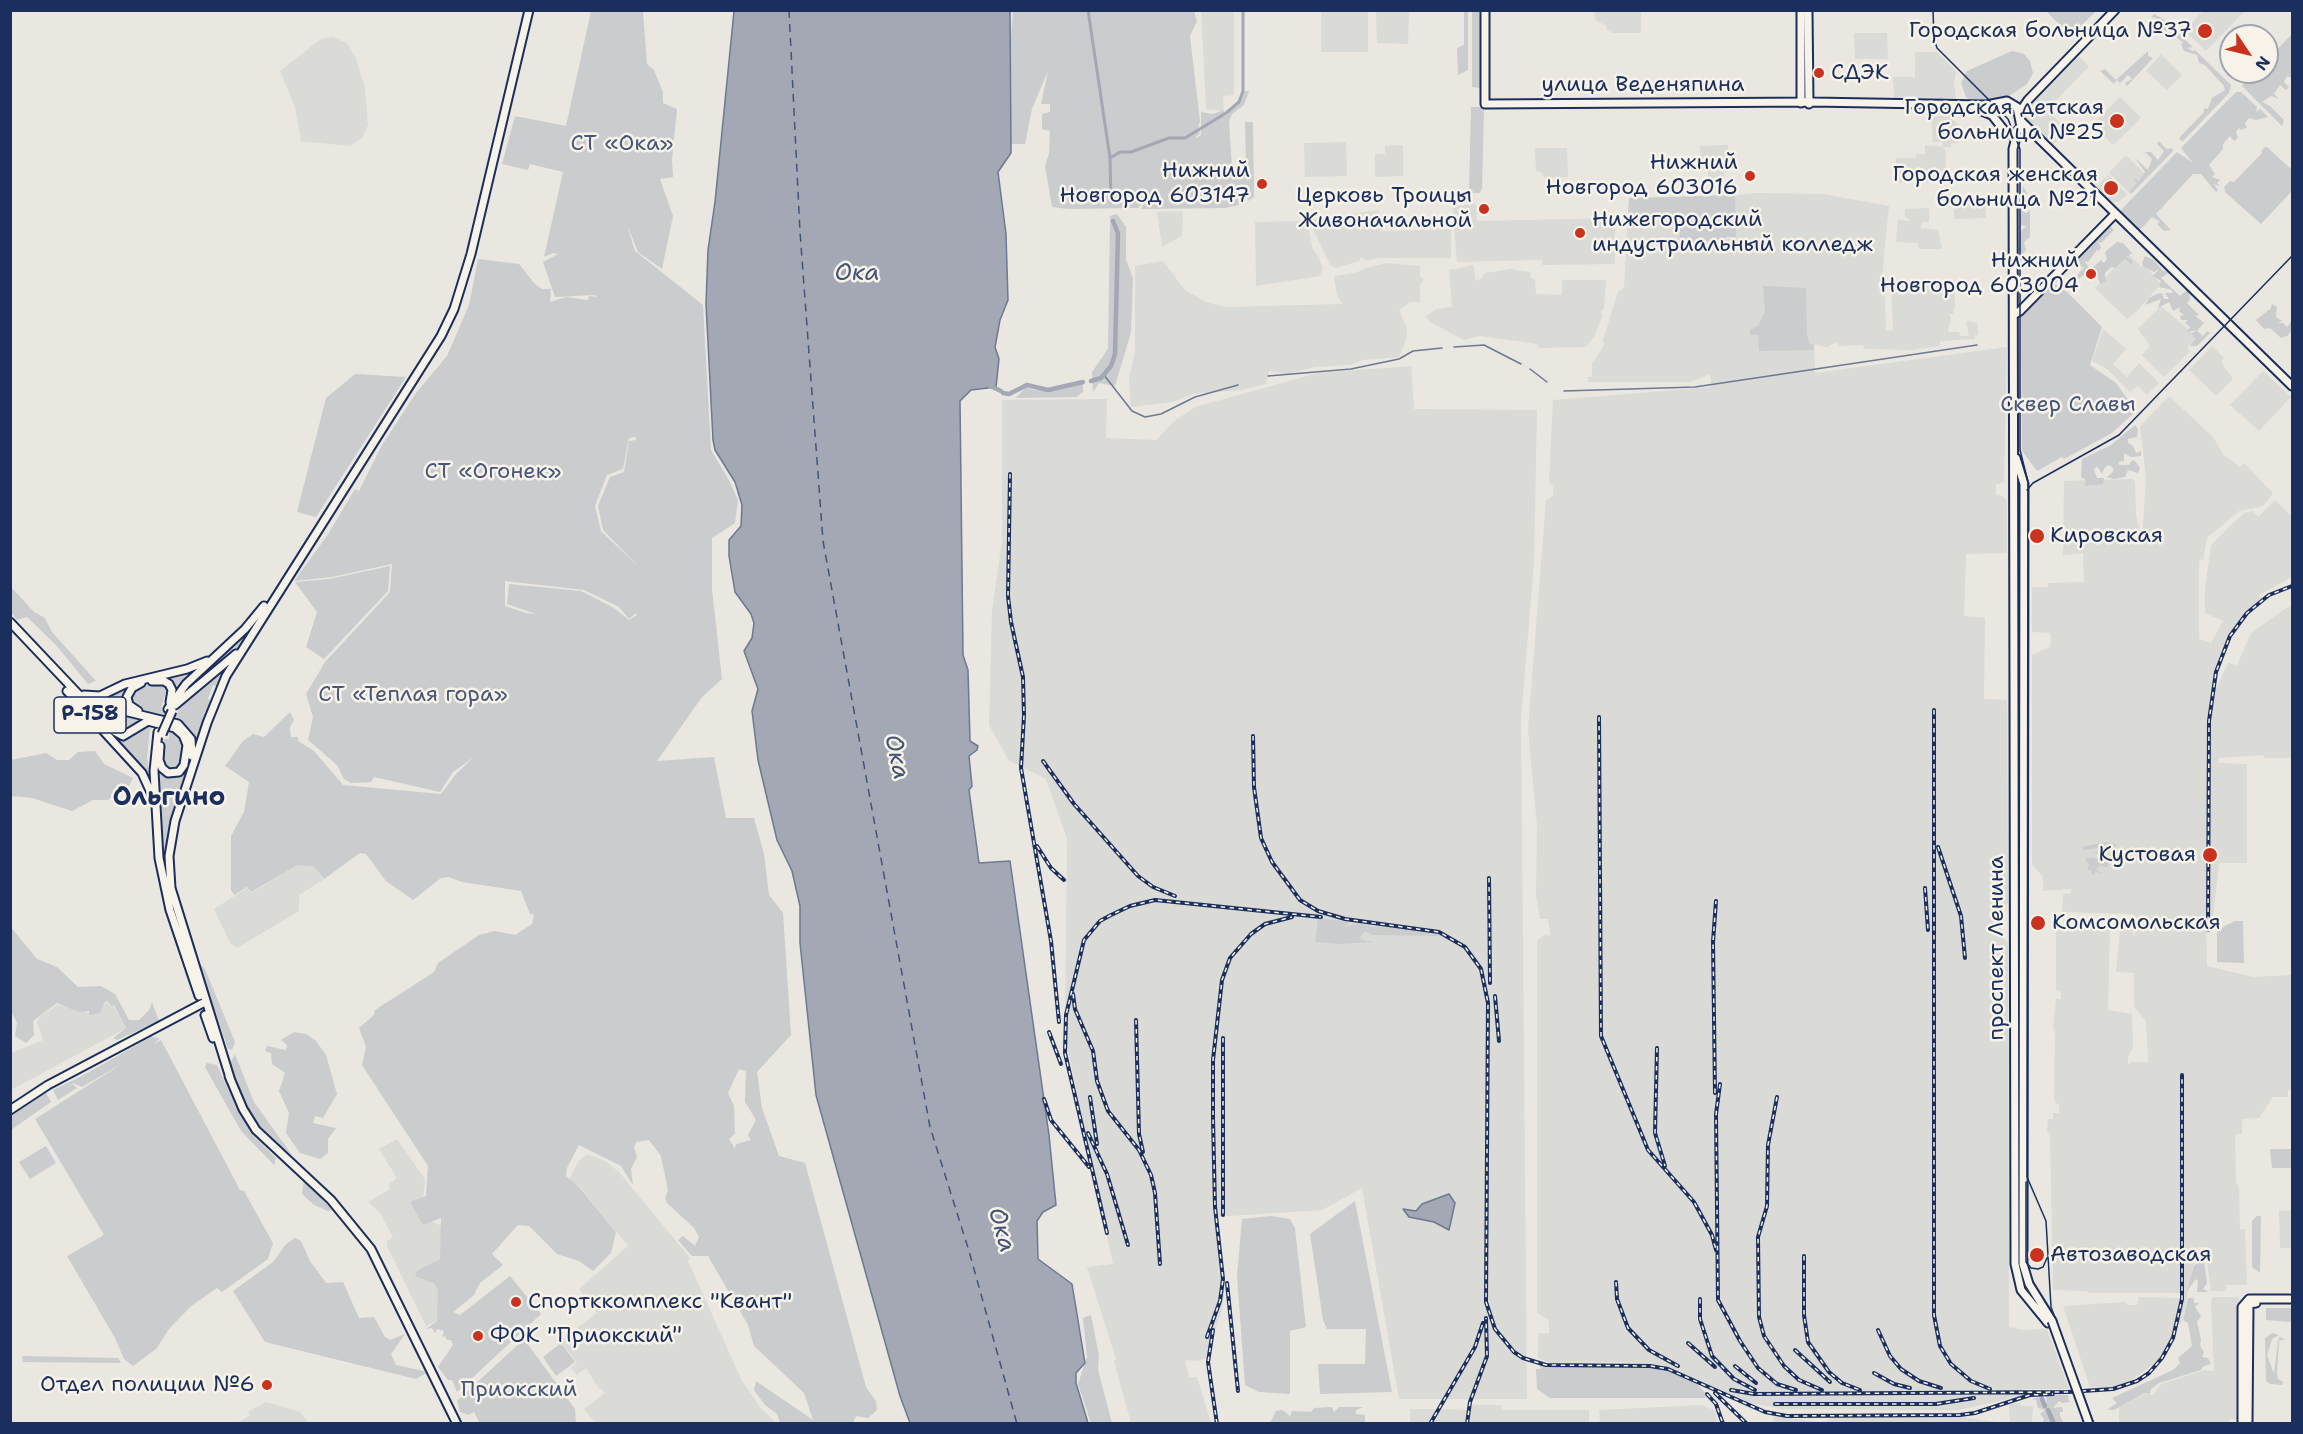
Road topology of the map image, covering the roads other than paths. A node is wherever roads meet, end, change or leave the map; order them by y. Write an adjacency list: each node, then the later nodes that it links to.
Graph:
1 (529, 10): 21 (main road)
2 (1485, 10): 8 (main road, улица Веденяпина)
3 (1801, 10): 6 (main road)
4 (1808, 10): 6 (main road)
5 (2115, 10): 7 (main road)
6 (1804, 21): 8 (main road)
7 (2028, 100): 10 (main road); 11 (main road)
8 (1806, 103): 9 (main road, улица Веденяпина); 12 (main road, улица Веденяпина)
9 (2001, 103): 10 (main road); 12 (main road)
10 (2013, 103): 11 (main road)
11 (2020, 117): 14 (main road); 15 (main road)
12 (1996, 119): 13 (main road)
13 (2006, 132): 14 (main road); 16 (main road, проспект Ленина)
14 (2018, 133): 15 (main road); 16 (main road, проспект Ленина)
15 (2033, 135): 17 (main road)
16 (2013, 147): 18 (main road, проспект Ленина)
17 (2115, 214): 18 (main road); 19 (main road)
18 (2014, 314): 20 (main road, проспект Ленина)
19 (2292, 386)
20 (2015, 456): 22 (main road, проспект Ленина); 23 (main road, проспект Ленина)
21 (323, 519): 26 (main road); 29 (main road)
22 (2015, 571): 23 (main road); 27 (main road, проспект Ленина)
23 (2024, 571): 28 (main road, проспект Ленина)
24 (10, 622): 30 (main road, Р-158)
25 (10, 629): 33 (main road, Р-158)
26 (252, 633): 32 (main road); 37 (main road)
27 (2015, 640): 28 (main road); 39 (main road, проспект Ленина)
28 (2024, 641): 40 (main road, проспект Ленина)
29 (218, 654): 30 (main road); 32 (main road)
30 (73, 690): 31 (main road, Р-158)
31 (103, 706): 34 (main road, Р-158); 35 (main road)
32 (170, 710): 34 (main road); 36 (main road, bridge)
33 (86, 711): 35 (main road); 38 (main road, Р-158)
34 (148, 715): 37 (main road, Р-158)
35 (139, 726): 36 (main road)
36 (160, 733): 38 (main road)
37 (189, 774): 44 (main road)
38 (155, 809): 41 (main road)
39 (2015, 844): 40 (main road); 42 (main road, проспект Ленина)
40 (2024, 844): 43 (main road, проспект Ленина)
41 (194, 982): 44 (main road); 46 (main road)
42 (2015, 997): 43 (main road); 50 (main road, проспект Ленина)
43 (2024, 997): 50 (main road, проспект Ленина)
44 (203, 1003): 45 (main road); 47 (main road); 48 (main road)
45 (183, 1015): 46 (main road); 47 (main road)
46 (167, 1021): 49 (main road)
47 (209, 1028): 48 (main road)
48 (231, 1081): 53 (main road)
49 (10, 1110)
50 (2019, 1220): 56 (main road, проспект Ленина, bridge)
51 (2252, 1301): 52 (main road); 57 (main road); 58 (main road)
52 (2292, 1301)
53 (450, 1405): 54 (main road); 55 (main road)
54 (457, 1424)
55 (462, 1424)
56 (2087, 1424)
57 (2242, 1424)
58 (2248, 1424)

